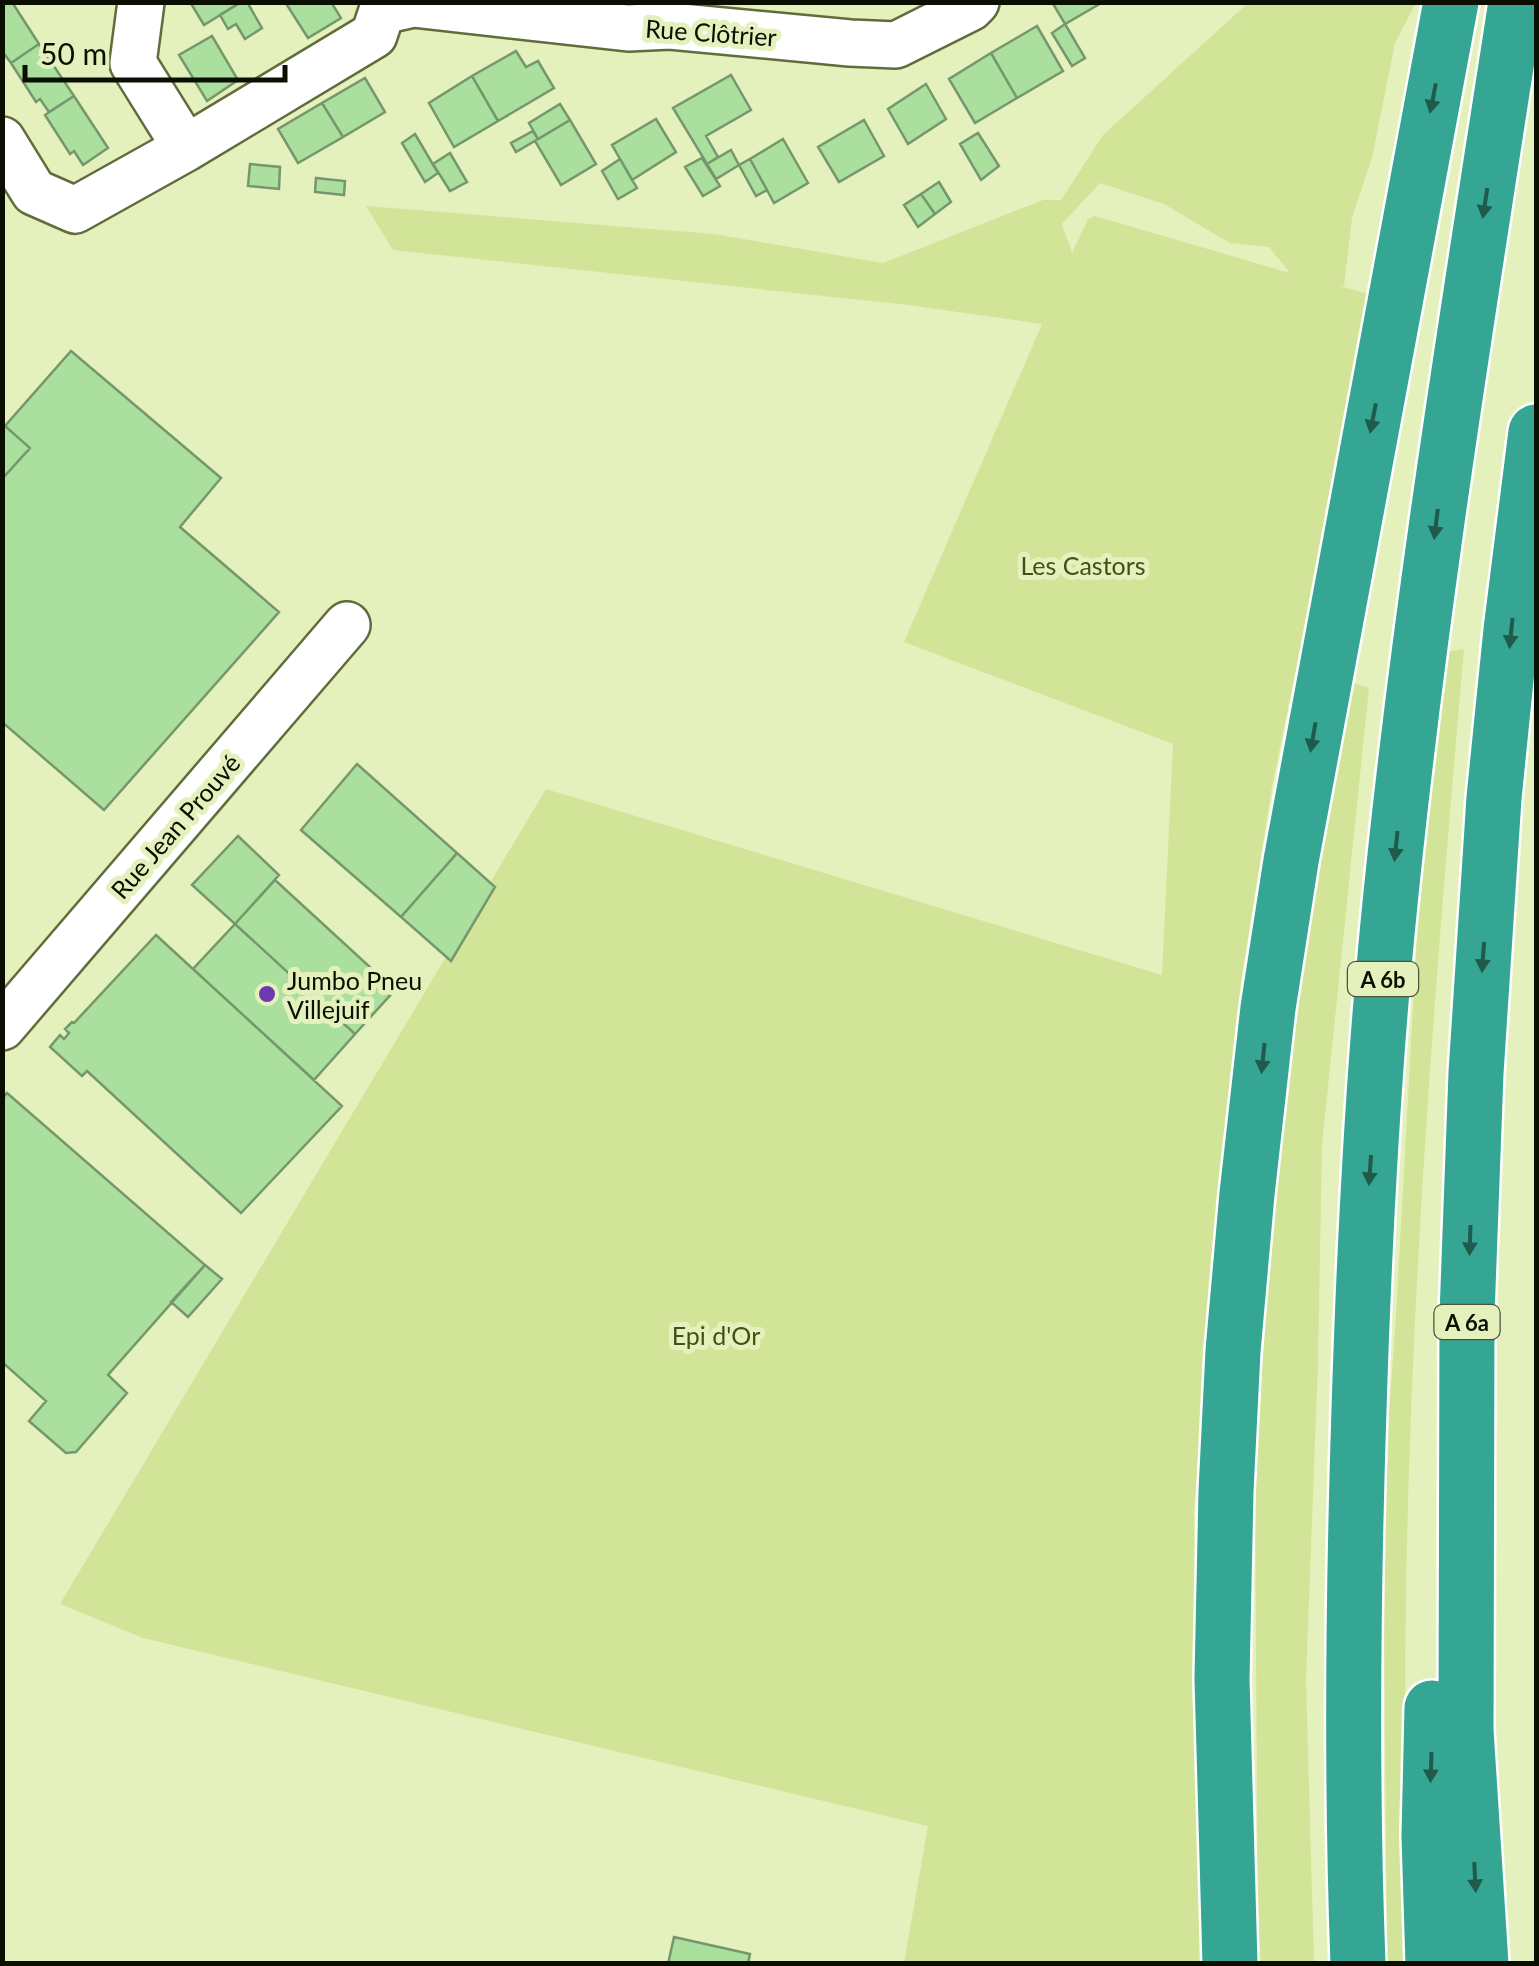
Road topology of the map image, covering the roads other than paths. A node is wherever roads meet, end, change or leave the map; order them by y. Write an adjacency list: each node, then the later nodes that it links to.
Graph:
1 (141, 2): 8 (street)
2 (1451, 2): 13 (highway, one-way to 13)
3 (1516, 2): 14 (highway, A 6b, one-way to 14)
4 (971, 4): 6 (street, Rue Clôtrier)
5 (383, 7): 6 (street, Rue Clôtrier); 8 (street, Rue Clôtrier)
6 (620, 15)
7 (2, 140): 8 (street, Rue Clôtrier)
8 (186, 148)
9 (1536, 432): 12 (highway, A 6a, one-way to 12)
10 (346, 625): 11 (street, Rue Jean Prouvé)
11 (2, 1027)
12 (1465, 1570): 15 (highway, one-way to 15); 16 (highway, A 6a, one-way to 16)
13 (1230, 1964)
14 (1358, 1964)
15 (1433, 1964)
16 (1481, 1964)

